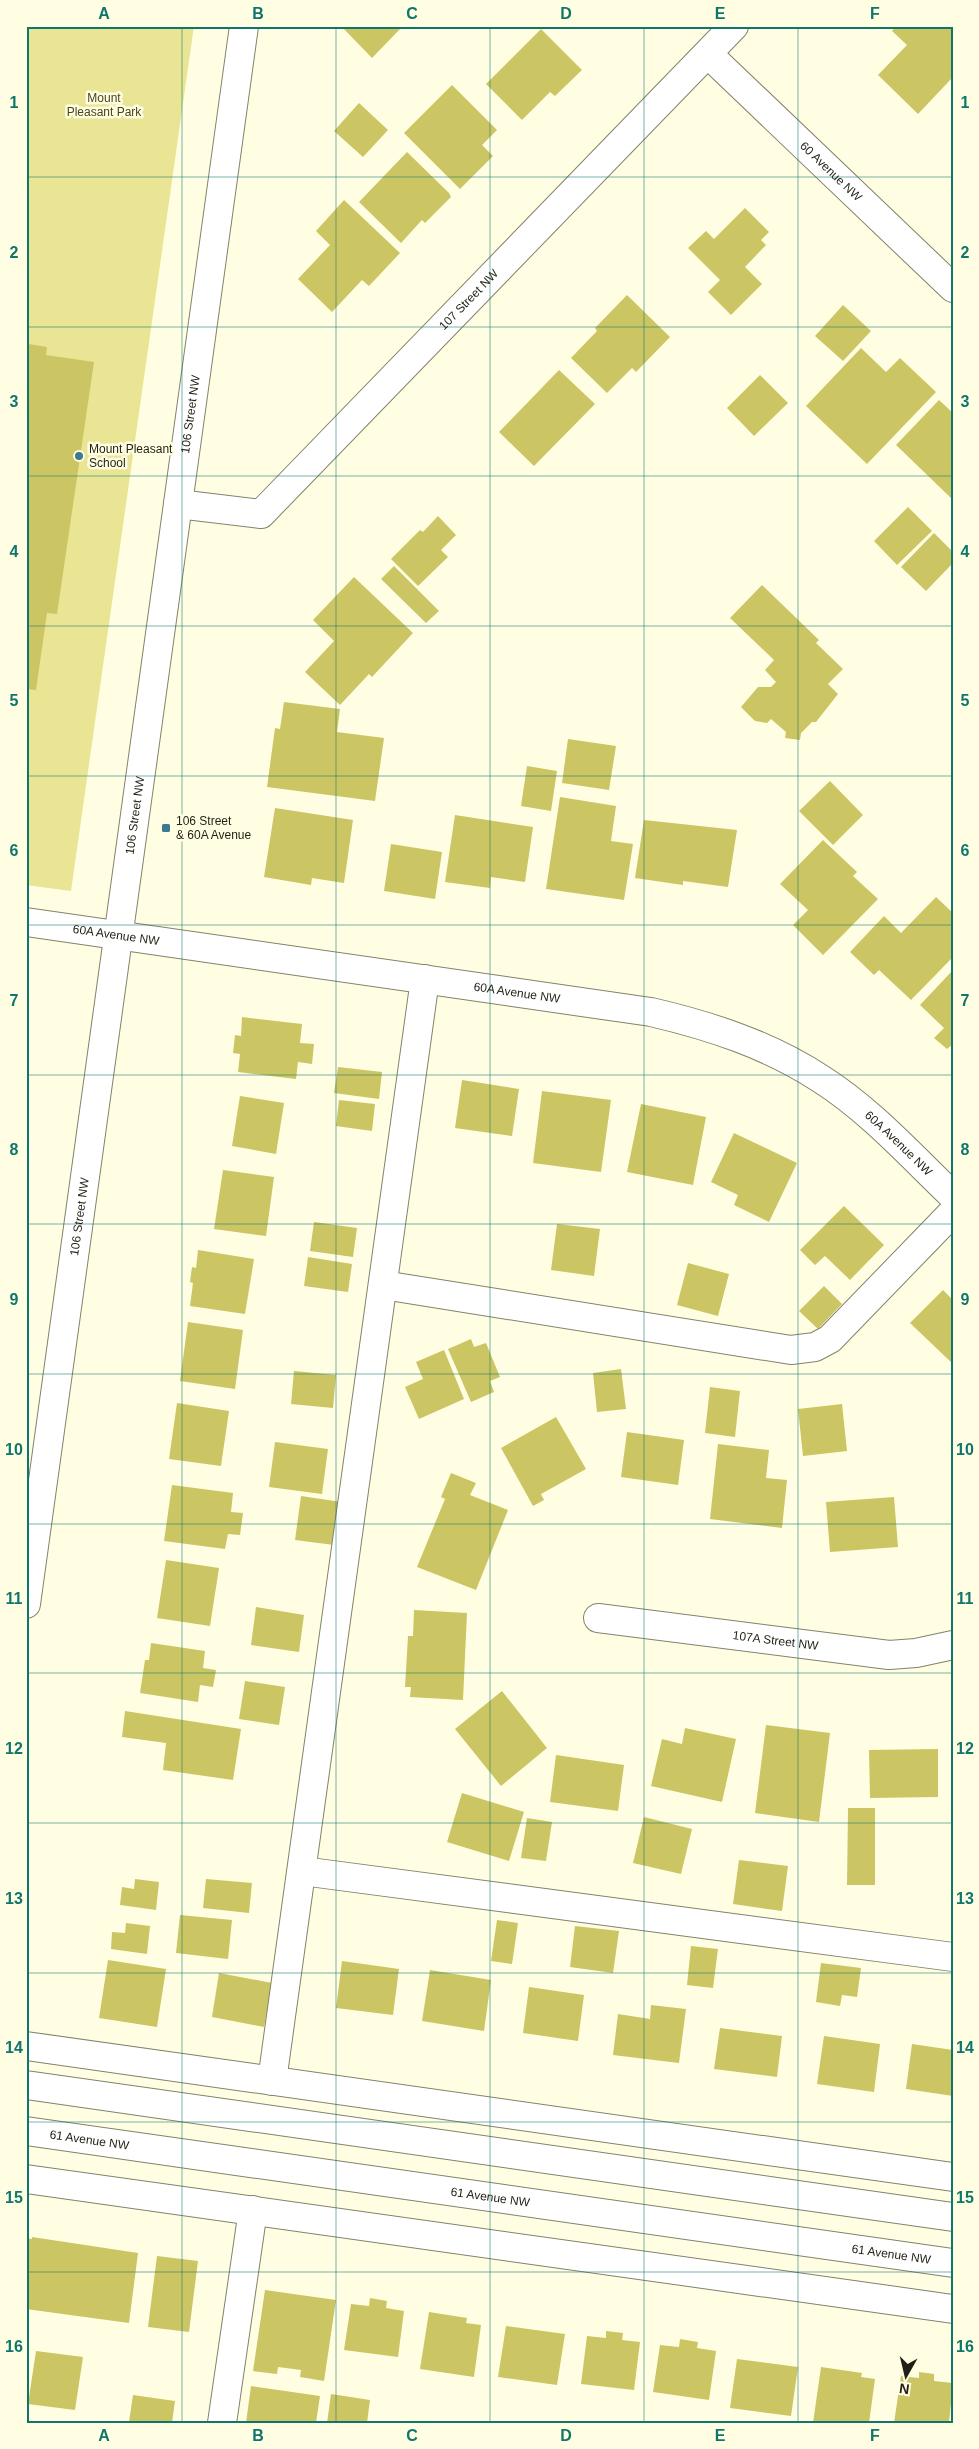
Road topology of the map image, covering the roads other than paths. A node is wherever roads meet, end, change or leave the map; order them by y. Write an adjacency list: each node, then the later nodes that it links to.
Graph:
1 (244, 26): 5 (street, 106 Street NW)
2 (734, 26): 3 (street, 107 Street NW)
3 (708, 54): 4 (street, 60 Avenue NW); 5 (street, 107 Street NW)
4 (953, 288)
5 (178, 504): 7 (street, 106 Street NW)
6 (26, 922): 7 (street, 60A Avenue NW)
7 (119, 935): 8 (street, 60A Avenue NW); 12 (street, 106 Street NW)
8 (425, 979): 9 (street, 60A Avenue NW); 11 (street)
9 (953, 1196)
10 (953, 1212): 11 (street)
11 (383, 1285): 15 (street)
12 (26, 1604)
13 (598, 1618): 14 (street, 107A Street NW)
14 (953, 1645)
15 (302, 1870): 16 (street); 18 (street)
16 (953, 1957)
17 (26, 2046): 18 (street)
18 (272, 2081): 21 (street)
19 (26, 2085): 24 (street)
20 (26, 2131): 25 (street, 61 Avenue NW)
21 (953, 2177)
22 (26, 2179): 23 (street)
23 (253, 2210): 26 (street); 27 (street)
24 (953, 2217)
25 (953, 2263)
26 (953, 2309)
27 (222, 2423)

